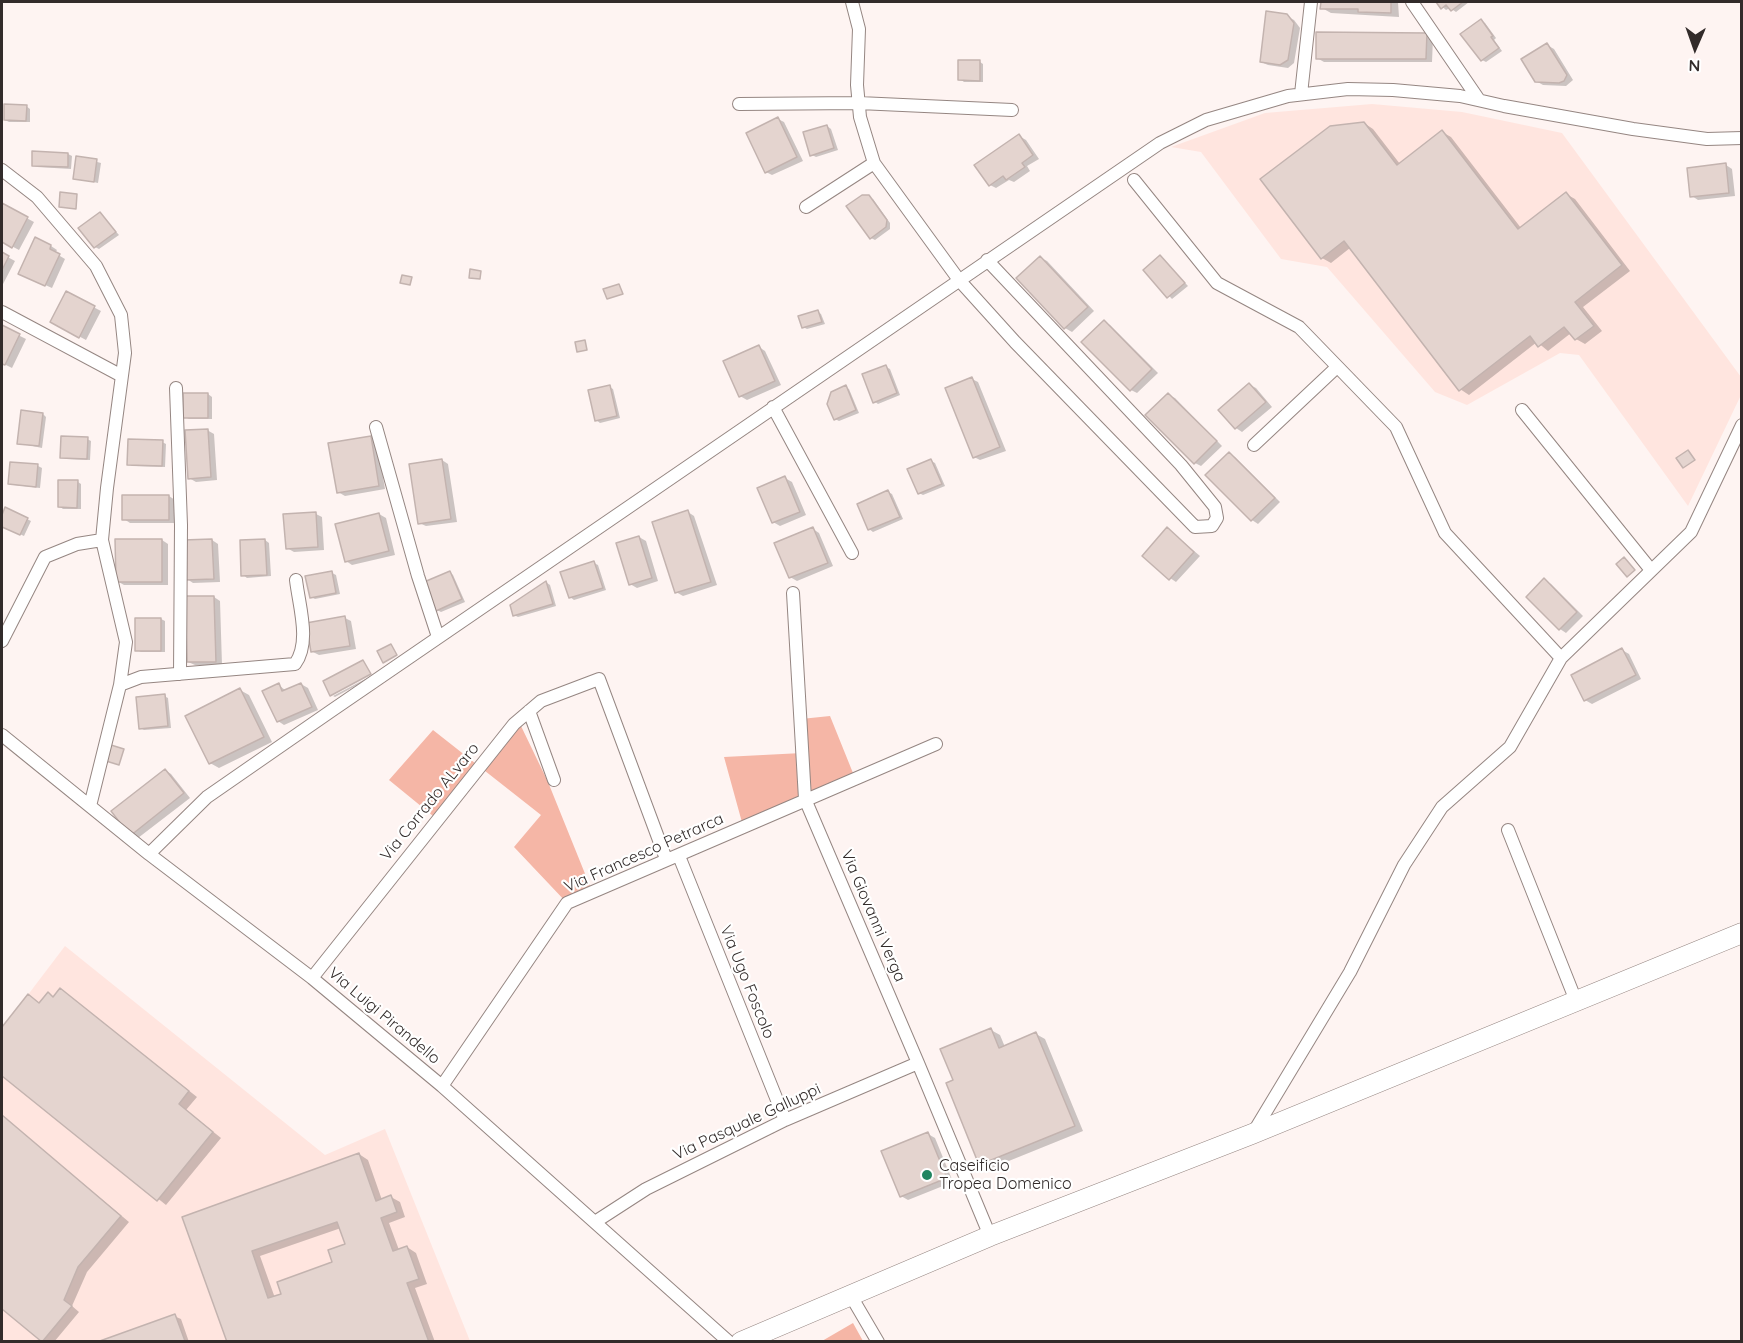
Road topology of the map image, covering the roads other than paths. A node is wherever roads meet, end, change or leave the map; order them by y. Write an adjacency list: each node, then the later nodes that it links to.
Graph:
1 (852, 2): 6 (street)
2 (1311, 2): 4 (street)
3 (1412, 2): 5 (street)
4 (1301, 94): 5 (street); 14 (street)
5 (1479, 100): 9 (street)
6 (859, 103): 7 (street); 8 (street); 10 (street)
7 (740, 104)
8 (1011, 110)
9 (1742, 138)
10 (874, 163): 13 (street); 15 (street)
11 (2, 170): 18 (street)
12 (1134, 180): 17 (street)
13 (806, 207)
14 (987, 260): 15 (street); 15 (street)
15 (959, 280): 20 (street)
16 (2, 312): 18 (street)
17 (1337, 367): 24 (street); 32 (street)
18 (120, 375): 25 (street)
19 (176, 388): 33 (street)
20 (773, 407): 26 (street); 30 (street)
21 (1522, 410): 27 (street)
22 (1742, 425): 27 (street)
23 (376, 427): 30 (street)
24 (1254, 445)
25 (102, 540): 31 (street); 34 (street)
26 (852, 553)
27 (1651, 570): 32 (street)
28 (296, 580): 33 (street)
29 (793, 593): 39 (street, Via Giovanni Verga)
30 (438, 637): 42 (street)
31 (2, 641)
32 (1561, 658): 51 (street)
33 (180, 674): 34 (street)
34 (120, 685): 40 (street)
35 (528, 711): 38 (street); 44 (street, Via Corrado ALvaro); 46 (street, Via Corrado ALvaro)
36 (2, 735): 40 (street, Via Luigi Pirandello)
37 (936, 744): 39 (street, Via Francesco Petrarca)
38 (554, 780)
39 (806, 799): 43 (street, Via Francesco Petrarca); 48 (street, Via Giovanni Verga)
40 (90, 806): 42 (street, Via Luigi Pirandello)
41 (1508, 830): 47 (street)
42 (149, 854): 46 (street, Via Luigi Pirandello)
43 (679, 856): 44 (street, Via Francesco Petrarca); 50 (street, Via Ugo Foscolo)
44 (666, 859): 49 (street, Via Francesco Petrarca)
45 (1742, 933): 47 (main road)
46 (312, 978): 49 (street, Via Luigi Pirandello)
47 (1576, 1001): 51 (main road)
48 (918, 1063): 50 (street, Via Pasquale Galluppi); 53 (street, Via Giovanni Verga)
49 (442, 1086): 52 (street, Via Luigi Pirandello)
50 (785, 1120): 52 (street, Via Pasquale Galluppi)
51 (1252, 1134): 53 (main road)
52 (596, 1222): 55 (street, Via Luigi Pirandello)
53 (990, 1236): 54 (main road)
54 (851, 1296): 56 (main road); 57 (street)
55 (729, 1341)
56 (741, 1341)
57 (878, 1341)

